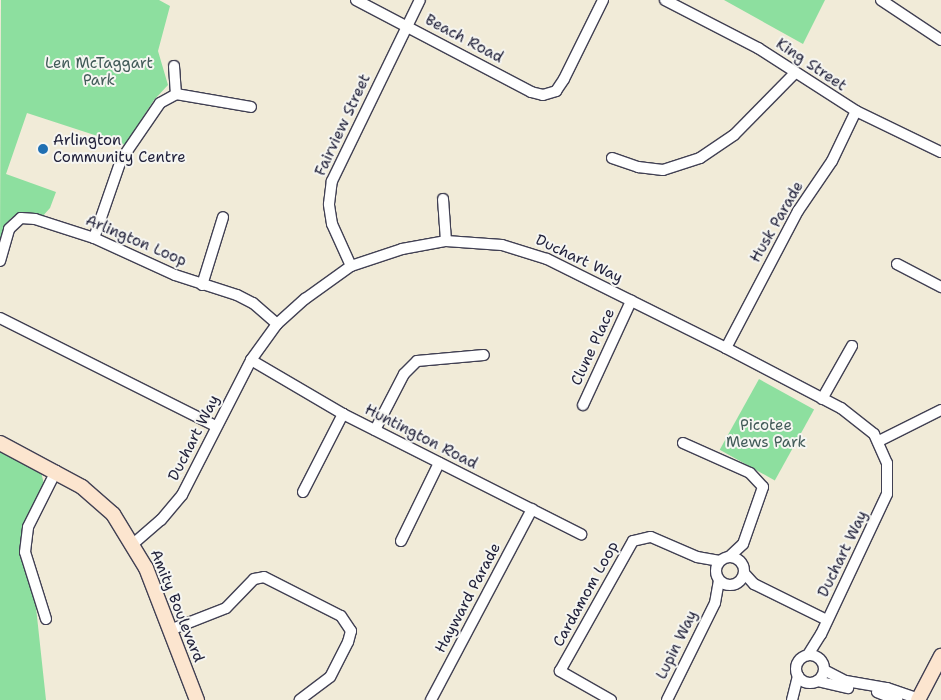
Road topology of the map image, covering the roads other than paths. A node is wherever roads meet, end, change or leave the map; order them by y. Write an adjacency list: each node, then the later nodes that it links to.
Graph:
1 (356, 0): 6 (street, Beach Road)
2 (420, 0): 6 (street, Fairview Street)
3 (603, 0): 6 (street, Beach Road)
4 (665, 0): 9 (street, King Street)
5 (881, 0): 7 (street)
6 (406, 25): 21 (street, Fairview Street)
7 (941, 40)
8 (174, 66): 10 (street)
9 (796, 73): 12 (street, King Street); 14 (street)
10 (176, 94): 11 (street); 17 (street)
11 (251, 107)
12 (856, 111): 13 (street, King Street); 28 (street, Husk Parade)
13 (940, 150)
14 (612, 158)
15 (443, 199): 18 (street)
16 (223, 217): 22 (street)
17 (94, 238): 19 (street, Arlington Loop); 22 (street, Arlington Loop)
18 (446, 241): 21 (street, Duchart Way); 24 (street, Duchart Way)
19 (0, 261)
20 (897, 264): 23 (street)
21 (351, 266): 26 (street, Duchart Way)
22 (202, 285): 26 (street, Arlington Loop)
23 (941, 287)
24 (632, 301): 28 (street, Duchart Way); 32 (street, Clune Place)
25 (0, 318): 35 (street)
26 (277, 324): 30 (street, Duchart Way)
27 (852, 346): 31 (street)
28 (726, 348): 31 (street, Duchart Way)
29 (484, 355): 36 (street)
30 (250, 360): 34 (street, Huntington Road); 35 (street, Duchart Way)
31 (822, 399): 37 (street, Duchart Way)
32 (582, 405)
33 (941, 410): 37 (street)
34 (343, 414): 36 (street, Huntington Road); 42 (street)
35 (216, 426): 46 (street, Duchart Way)
36 (375, 430): 40 (street, Huntington Road)
37 (879, 441): 56 (street, Duchart Way)
38 (0, 443): 41 (street, Amity Boulevard)
39 (683, 443): 47 (street)
40 (439, 463): 43 (street, Huntington Road); 45 (street)
41 (56, 471): 46 (street, Amity Boulevard); 55 (street)
42 (303, 492)
43 (532, 509): 44 (street, Huntington Road); 69 (street, Hayward Parade)
44 (581, 534)
45 (401, 541)
46 (133, 544): 57 (street, Amity Boulevard)
47 (743, 544): 49 (street); 50 (street)
48 (697, 557): 49 (street, Cardamom Loop); 51 (street, Cardamom Loop); 70 (street, Cardamom Loop)
49 (724, 559): 50 (street, Cardamom Loop); 51 (street, Lupin Way)
50 (743, 568): 52 (street); 53 (street, Lupin Way)
51 (717, 576): 53 (street, Cardamom Loop); 54 (street, Lupin Way)
52 (754, 584): 53 (street); 56 (street)
53 (734, 585): 54 (street, Lupin Way)
54 (714, 603): 71 (street, Lupin Way)
55 (46, 619)
56 (827, 620): 58 (street, Duchart Way)
57 (170, 630): 67 (street, Amity Boulevard); 68 (street)
58 (821, 634): 59 (street, Duchart Way); 61 (street, Duchart Way)
59 (808, 655): 61 (street); 63 (street)
60 (941, 656): 66 (street)
61 (820, 659): 62 (street)
62 (824, 670): 64 (street); 66 (street)
63 (798, 676): 64 (street); 65 (street)
64 (814, 682): 65 (street); 72 (street)
65 (793, 698)
66 (919, 699)
67 (197, 700)
68 (300, 700)
69 (431, 700)
70 (610, 700)
71 (667, 700)
72 (897, 700)

